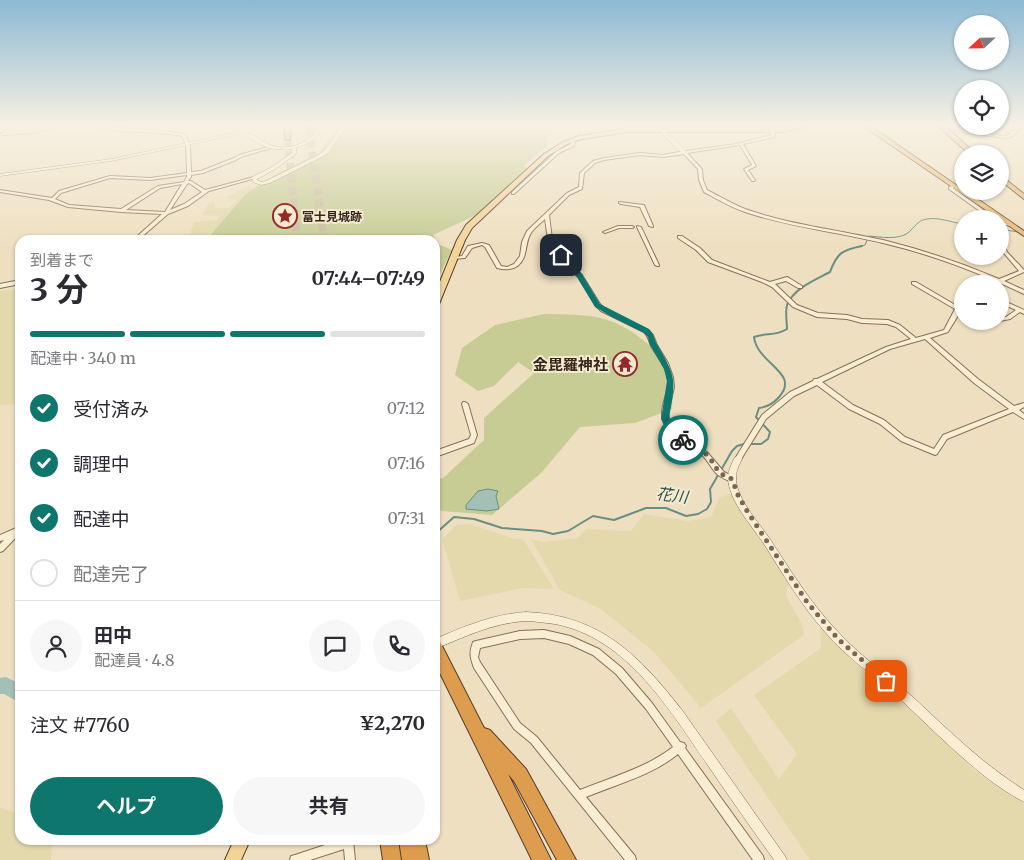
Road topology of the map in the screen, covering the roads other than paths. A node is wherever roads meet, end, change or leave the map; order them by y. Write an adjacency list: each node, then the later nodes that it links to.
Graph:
1 (66, 166): 13 (street)
2 (189, 166): 12 (street)
3 (218, 166): 12 (street)
4 (276, 166): 14 (street)
5 (300, 166): 14 (street)
6 (533, 166): 41 (main road)
7 (542, 166): 22 (street)
8 (589, 166): 31 (street)
9 (698, 166): 43 (street)
10 (754, 166): 15 (street)
11 (925, 166): 18 (highway)
12 (189, 173): 16 (street); 24 (street)
13 (0, 175)
14 (254, 178): 21 (street)
15 (753, 180)
16 (185, 182): 21 (street); 29 (street); 30 (street)
17 (1009, 184): 23 (highway)
18 (954, 186): 20 (street)
19 (0, 191): 24 (street)
20 (954, 191)
21 (204, 192): 30 (street)
22 (513, 192)
23 (1024, 197)
24 (52, 200): 29 (street)
25 (967, 200): 28 (street)
26 (974, 200): 32 (highway)
27 (622, 203): 33 (street)
28 (981, 210)
29 (121, 211): 30 (street)
30 (166, 213): 38 (street)
31 (547, 215): 41 (street); 67 (street)
32 (1010, 225): 37 (highway)
33 (651, 226)
34 (632, 227): 36 (street)
35 (639, 227): 42 (street)
36 (604, 232)
37 (1024, 234)
38 (141, 235)
39 (680, 237): 47 (street)
40 (1009, 256): 44 (street)
41 (454, 258): 51 (main road)
42 (657, 265)
43 (987, 275)
44 (1009, 277)
45 (15, 283): 49 (street)
46 (914, 283): 54 (street)
47 (770, 284): 50 (street); 59 (street)
48 (1009, 285): 52 (street)
49 (0, 286)
50 (800, 287)
51 (440, 292)
52 (1024, 292)
53 (1009, 305): 55 (street)
54 (954, 306)
55 (1021, 311): 57 (street)
56 (954, 317): 58 (street)
57 (1009, 318)
58 (926, 337): 59 (street); 63 (street)
59 (915, 340): 60 (street)
60 (816, 381): 63 (street); 66 (street)
61 (465, 404): 65 (street)
62 (1024, 405): 63 (street)
63 (1015, 409): 64 (street)
64 (1024, 417)
65 (440, 452)
66 (738, 459): 67 (street)
67 (732, 479): 77 (street)
68 (15, 531): 70 (street)
69 (15, 532): 71 (street)
70 (0, 538)
71 (0, 549)
72 (440, 644): 94 (street)
73 (440, 656): 74 (highway)
74 (476, 725): 90 (highway); 91 (highway)
75 (680, 747): 76 (street); 76 (street); 93 (street)
76 (579, 795): 92 (street)
77 (1024, 796)
78 (240, 845): 84 (main road)
79 (337, 845): 85 (street)
80 (348, 845): 86 (street)
81 (390, 845): 87 (highway)
82 (409, 845): 88 (highway)
83 (417, 845): 89 (highway)
84 (233, 860)
85 (294, 860)
86 (350, 860)
87 (392, 860)
88 (411, 860)
89 (420, 860)
90 (542, 860)
91 (568, 860)
92 (631, 860)
93 (759, 860)
94 (781, 860)

